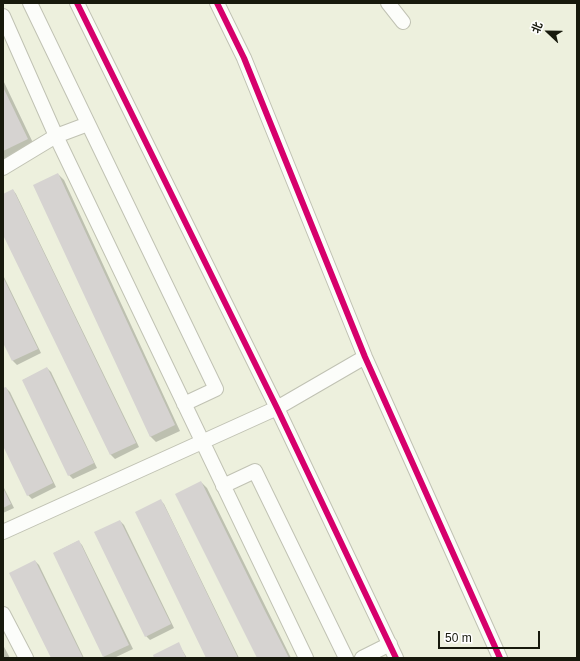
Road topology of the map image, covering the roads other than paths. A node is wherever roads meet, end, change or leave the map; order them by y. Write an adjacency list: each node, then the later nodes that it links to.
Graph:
1 (30, 3): 7 (street)
2 (77, 3): 12 (street)
3 (217, 3): 10 (street)
4 (388, 3): 6 (street)
5 (3, 16): 8 (street)
6 (403, 22)
7 (88, 124): 8 (street); 11 (street)
8 (56, 136): 9 (street); 11 (street)
9 (3, 168)
10 (365, 357): 12 (street); 23 (street)
11 (184, 404): 13 (street)
12 (277, 408): 13 (street); 17 (street)
13 (202, 442): 14 (street); 15 (street)
14 (224, 486): 19 (street); 20 (street)
15 (3, 532)
16 (3, 614): 18 (street)
17 (390, 644): 21 (street); 22 (street)
18 (26, 658)
19 (306, 658)
20 (346, 658)
21 (362, 658)
22 (396, 658)
23 (500, 658)

